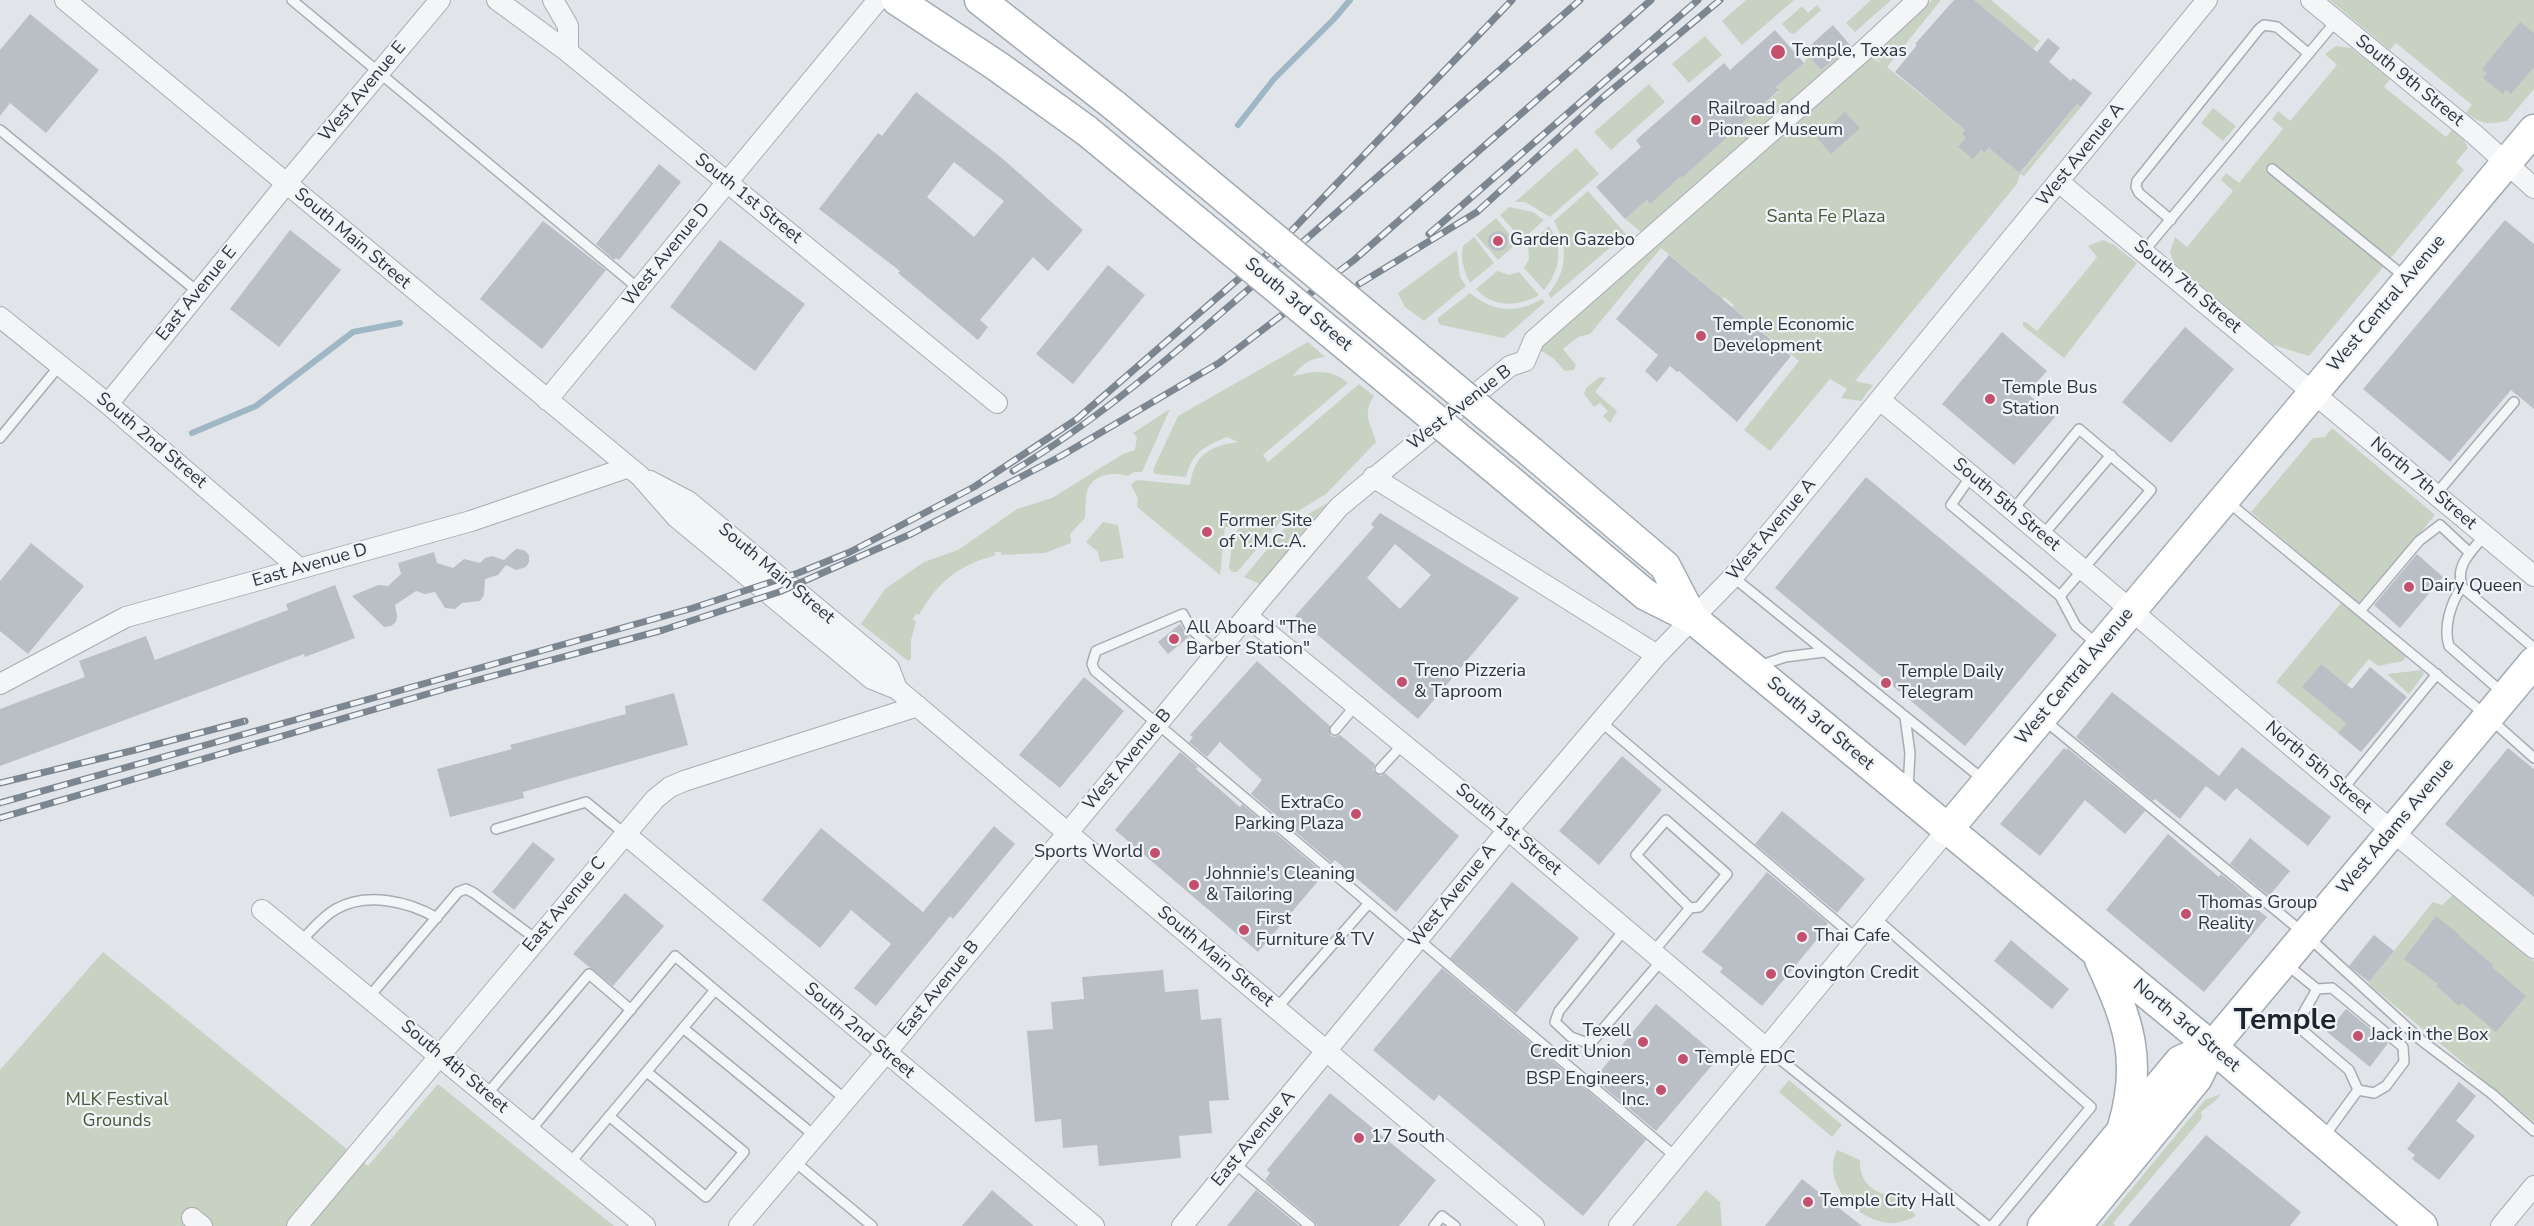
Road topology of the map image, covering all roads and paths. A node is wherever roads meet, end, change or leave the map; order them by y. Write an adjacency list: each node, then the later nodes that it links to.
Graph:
1 (64, 0): 24 (street, South Main Street)
2 (291, 0): 17 (lane)
3 (440, 0): 17 (street, West Avenue E)
4 (496, 0): 14 (street, South 1st Street)
5 (523, 0): 14 (street)
6 (553, 0): 15 (street)
7 (878, 0): 22 (street, West Avenue D)
8 (897, 0): 59 (main road, South 3rd Street, bridge)
9 (980, 0): 59 (main road, South 3rd Street, bridge)
10 (1918, 0): 43 (street, West Avenue B)
11 (2207, 0): 23 (street, West Avenue A)
12 (2311, 0): 13 (street, South 9th Street)
13 (2336, 21): 16 (lane); 20 (street, South 9th Street)
14 (529, 22): 15 (street, South 1st Street)
15 (568, 52): 22 (street, South 1st Street)
16 (2309, 54): 26 (lane); 26 (lane)
17 (379, 73): 24 (street, West Avenue E); 29 (lane)
18 (0, 130): 30 (lane)
19 (2534, 130): 20 (main road, West Central Avenue)
20 (2506, 164): 25 (street, South 9th Street); 28 (main road, West Central Avenue)
21 (2272, 169): 28 (lane)
22 (727, 182): 29 (street, West Avenue D); 38 (street, South 1st Street)
23 (2060, 183): 27 (street, South 7th Street); 35 (street, West Avenue A)
24 (286, 184): 30 (street, East Avenue E); 34 (street, South Main Street)
25 (2534, 188)
26 (2171, 220): 27 (lane)
27 (2144, 251): 33 (street, South 7th Street)
28 (2407, 279): 33 (main road, West Central Avenue)
29 (639, 289): 34 (street, West Avenue D)
30 (198, 292): 37 (street, East Avenue E)
31 (0, 316): 32 (street, South 2nd Street)
32 (60, 365): 37 (street, South 2nd Street); 39 (lane)
33 (2313, 392): 44 (street, North 7th Street); 45 (main road, West Central Avenue)
34 (548, 400): 41 (street, South Main Street)
35 (1880, 400): 42 (street, South 5th Street); 53 (street, West Avenue A)
36 (2514, 402): 44 (lane)
37 (108, 404): 50 (street, South 2nd Street)
38 (997, 404)
39 (0, 438)
40 (2111, 455): 46 (lane); 47 (lane); 51 (lane)
41 (634, 471): 50 (street, East Avenue D); 70 (street, South Main Street)
42 (1971, 476): 46 (street, South 5th Street); 55 (lane)
43 (1373, 477): 58 (street, West Avenue B); 64 (street)
44 (2436, 494): 48 (street, North 7th Street)
45 (2224, 499): 56 (main road, West Central Avenue); 57 (lane)
46 (2012, 511): 47 (street, South 5th Street)
47 (2042, 536): 51 (street, South 5th Street)
48 (2484, 536): 49 (lane); 52 (street, North 7th Street)
49 (2470, 553): 54 (lane); 57 (lane)
50 (299, 568): 68 (street, East Avenue D)
51 (2082, 568): 55 (lane); 56 (street, South 5th Street)
52 (2534, 576)
53 (1733, 577): 59 (street, West Avenue A); 63 (lane)
54 (2462, 587): 61 (lane); 71 (lane)
55 (2060, 596): 60 (lane)
56 (2132, 610): 60 (main road, West Central Avenue); 81 (street, North 5th Street)
57 (2360, 611): 67 (lane)
58 (1247, 616): 62 (street, West Avenue B); 69 (street, South 1st Street)
59 (1692, 618): 64 (street, West Avenue A); 66 (main road, South 3rd Street)
60 (2100, 647): 73 (main road, West Central Avenue)
61 (2534, 648)
62 (1217, 652): 75 (street, West Avenue B); 75 (lane)
63 (1824, 652): 66 (lane); 72 (lane)
64 (1657, 655): 74 (street, West Avenue A)
65 (2534, 662): 71 (main road, West Adams Avenue)
66 (1753, 668): 82 (main road, South 3rd Street)
67 (2437, 674): 71 (lane); 81 (lane)
68 (0, 684)
69 (1356, 705): 76 (lane); 77 (street, South 1st Street)
70 (918, 706): 87 (street, South Main Street); 88 (street, East Avenue C)
71 (2497, 706): 78 (lane); 86 (main road, West Adams Avenue)
72 (1905, 717): 80 (lane); 82 (lane)
73 (2042, 717): 80 (main road, West Central Avenue); 95 (lane)
74 (1600, 721): 84 (street, West Avenue A); 97 (lane)
75 (1158, 723): 87 (street, West Avenue B); 89 (lane)
76 (1335, 730)
77 (1403, 743): 79 (lane); 84 (street, South 1st Street)
78 (2534, 758)
79 (1380, 769)
80 (1987, 782): 85 (main road, West Central Avenue)
81 (2343, 789): 86 (street, North 5th Street)
82 (1908, 797): 85 (main road, South 3rd Street)
83 (496, 829): 88 (lane)
84 (1508, 830): 94 (street, South 1st Street); 99 (street, West Avenue A)
85 (1947, 830): 92 (street, West Central Avenue); 101 (main road, North 3rd Street)
86 (2392, 832): 95 (main road, West Adams Avenue); 100 (street, North 5th Street)
87 (1068, 833): 107 (street, South Main Street); 113 (street, East Avenue B)
88 (625, 834): 96 (street, East Avenue C); 113 (street, South 2nd Street)
89 (1369, 903): 99 (lane); 107 (lane)
90 (1690, 908): 90 (lane); 102 (lane)
91 (262, 910): 98 (street, South 4th Street)
92 (1874, 917): 97 (street, West Central Avenue); 141 (lane)
93 (436, 918): 96 (lane); 98 (lane); 106 (lane)
94 (1625, 929): 102 (street, South 1st Street); 102 (lane)
95 (2306, 935): 103 (main road, West Adams Avenue); 122 (lane)
96 (536, 939): 114 (street, East Avenue C)
97 (1857, 939): 111 (street, West Central Avenue)
98 (301, 941): 106 (street, South 4th Street)
99 (1417, 941): 112 (street, West Avenue A); 125 (lane)
100 (2534, 948)
101 (2096, 952): 110 (main road, North 3rd Street); 120 (main road)
102 (1657, 956): 111 (street, South 1st Street)
103 (2284, 962): 104 (lane); 110 (main road, West Adams Avenue)
104 (2317, 989): 116 (lane); 116 (lane)
105 (715, 990): 108 (lane); 109 (lane); 118 (lane)
106 (369, 997): 114 (street, South 4th Street)
107 (1276, 1009): 112 (street, South Main Street)
108 (631, 1010): 117 (lane); 121 (lane)
109 (683, 1028): 115 (lane); 123 (lane)
110 (2212, 1047): 120 (main road, West Adams Avenue); 124 (main road, North 3rd Street); 143 (main road, West Adams Avenue)
111 (1766, 1048): 125 (street, West Central Avenue); 141 (lane)
112 (1327, 1052): 128 (street, East Avenue A); 139 (street, South Main Street)
113 (885, 1053): 118 (street, East Avenue B); 134 (street, South 2nd Street)
114 (440, 1054): 117 (street, South 4th Street); 130 (street, East Avenue C)
115 (647, 1071): 119 (lane); 119 (lane)
116 (2358, 1090): 124 (lane)
117 (487, 1094): 121 (street, South 4th Street)
118 (846, 1100): 123 (street, East Avenue B)
119 (609, 1116): 127 (lane)
120 (2122, 1129): 142 (main road, West Adams Avenue)
121 (531, 1130): 127 (street, South 4th Street)
122 (2534, 1131)
123 (815, 1136): 126 (street, East Avenue B)
124 (2322, 1140): 144 (main road, North 3rd Street)
125 (1676, 1157): 140 (street, West Central Avenue)
126 (794, 1161): 132 (street, East Avenue B); 133 (lane)
127 (570, 1163): 131 (street, South 4th Street)
128 (1234, 1163): 135 (street, East Avenue A); 136 (lane)
129 (2534, 1186): 145 (street)
130 (297, 1226)
131 (645, 1226)
132 (739, 1226)
133 (872, 1226)
134 (1094, 1226)
135 (1182, 1226)
136 (1310, 1226)
137 (1434, 1226): 138 (lane)
138 (1455, 1226)
139 (1534, 1226)
140 (1619, 1226)
141 (1990, 1226)
142 (2043, 1226)
143 (2076, 1226)
144 (2422, 1226)
145 (2501, 1226)

